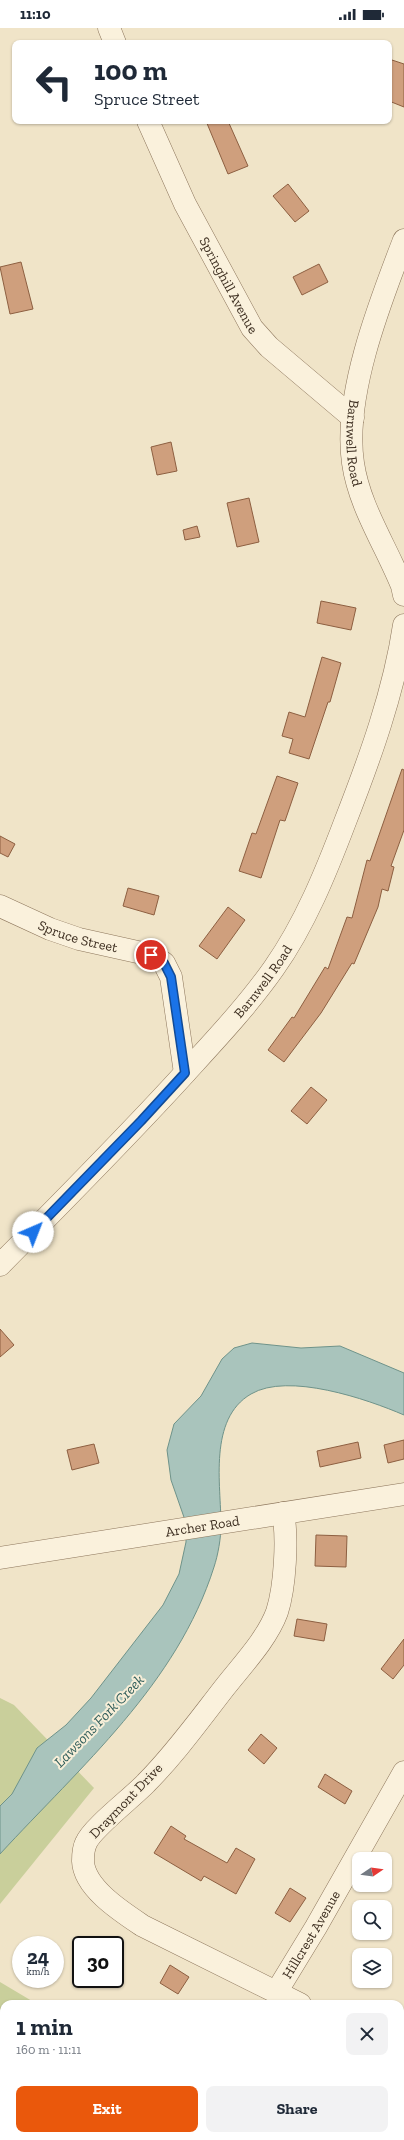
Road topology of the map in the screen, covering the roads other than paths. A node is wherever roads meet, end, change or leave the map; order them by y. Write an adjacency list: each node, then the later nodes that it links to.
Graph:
1 (109, 28): 2 (street)
2 (114, 40)
3 (149, 124): 5 (street, Springhill Avenue)
4 (404, 240): 5 (street, Barnwell Road)
5 (353, 418): 6 (street, Barnwell Road)
6 (404, 595)
7 (404, 625): 9 (street, Barnwell Road)
8 (0, 906): 9 (street, Spruce Street)
9 (185, 1073): 10 (street, Barnwell Road)
10 (0, 1265)
11 (404, 1494): 12 (street, Archer Road)
12 (283, 1513): 13 (street, Archer Road); 15 (street, Draymont Drive)
13 (0, 1558)
14 (404, 1772): 15 (street, Hillcrest Avenue)
15 (277, 1991): 16 (street, Draymont Drive)
16 (293, 2000)

